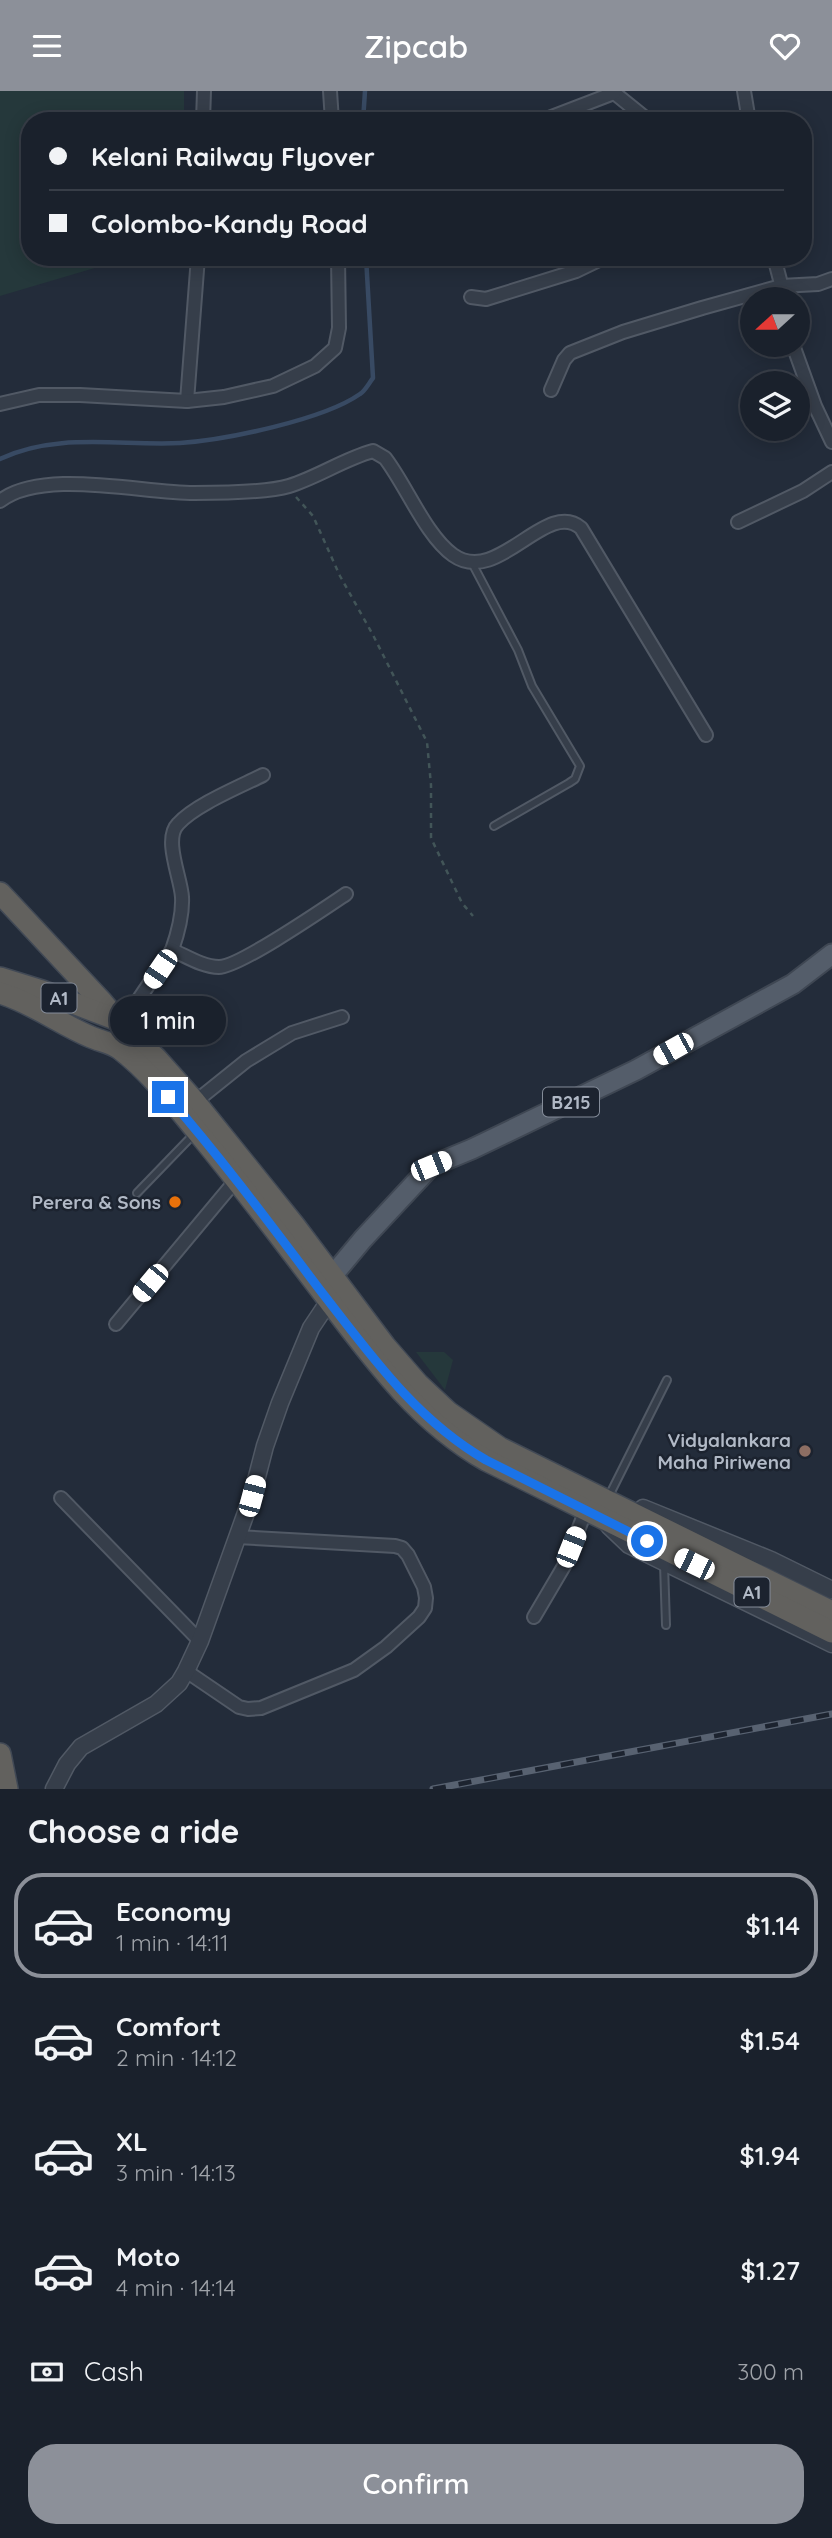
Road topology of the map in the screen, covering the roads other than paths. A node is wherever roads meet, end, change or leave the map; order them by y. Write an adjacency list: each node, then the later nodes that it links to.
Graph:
1 (204, 91): 5 (street)
2 (330, 91): 6 (street)
3 (744, 91): 9 (street)
4 (613, 92): 7 (street); 8 (street)
5 (203, 112)
6 (331, 112)
7 (563, 112)
8 (638, 112)
9 (748, 112)
10 (197, 266): 21 (street)
11 (338, 266): 21 (street)
12 (586, 266): 17 (street)
13 (776, 266): 15 (street)
14 (832, 279): 16 (street)
15 (782, 287)
16 (804, 287)
17 (471, 297)
18 (740, 303): 20 (street)
19 (797, 357): 23 (street)
20 (551, 390)
21 (187, 401): 22 (street)
22 (0, 404)
23 (832, 442)
24 (832, 472): 26 (street)
25 (0, 501): 27 (street)
26 (738, 522)
27 (471, 561): 28 (street); 30 (lane)
28 (706, 735)
29 (262, 775): 33 (street)
30 (494, 826)
31 (0, 893): 40 (highway)
32 (346, 894): 33 (street)
33 (172, 950): 40 (street)
34 (832, 954): 45 (main road, B215)
35 (0, 978): 40 (highway, A1)
36 (0, 993): 38 (highway, A1)
37 (0, 1006): 38 (highway)
38 (32, 1006): 42 (highway, A1)
39 (342, 1017): 41 (street)
40 (119, 1022): 41 (highway, A1)
41 (195, 1102): 45 (highway, A1)
42 (197, 1131): 43 (highway, A1); 44 (lane)
43 (236, 1180): 46 (highway, A1); 47 (street)
44 (136, 1193)
45 (333, 1275): 46 (highway); 49 (highway, A1)
46 (329, 1301): 52 (highway, A1); 53 (street)
47 (116, 1324)
48 (667, 1380): 50 (lane)
49 (578, 1485): 50 (street); 54 (highway, A1)
50 (610, 1494): 55 (street)
51 (61, 1498): 60 (street)
52 (593, 1514): 54 (highway, A1); 57 (street)
53 (237, 1537): 60 (street); 62 (street)
54 (671, 1550): 56 (highway, A1); 58 (lane); 59 (highway, A1); 61 (street)
55 (832, 1590)
56 (832, 1612)
57 (534, 1617)
58 (666, 1625)
59 (832, 1632)
60 (200, 1641): 62 (street)
61 (832, 1644)
62 (186, 1671): 65 (street)
63 (1, 1757): 64 (highway)
64 (7, 1789)
65 (54, 1789)

